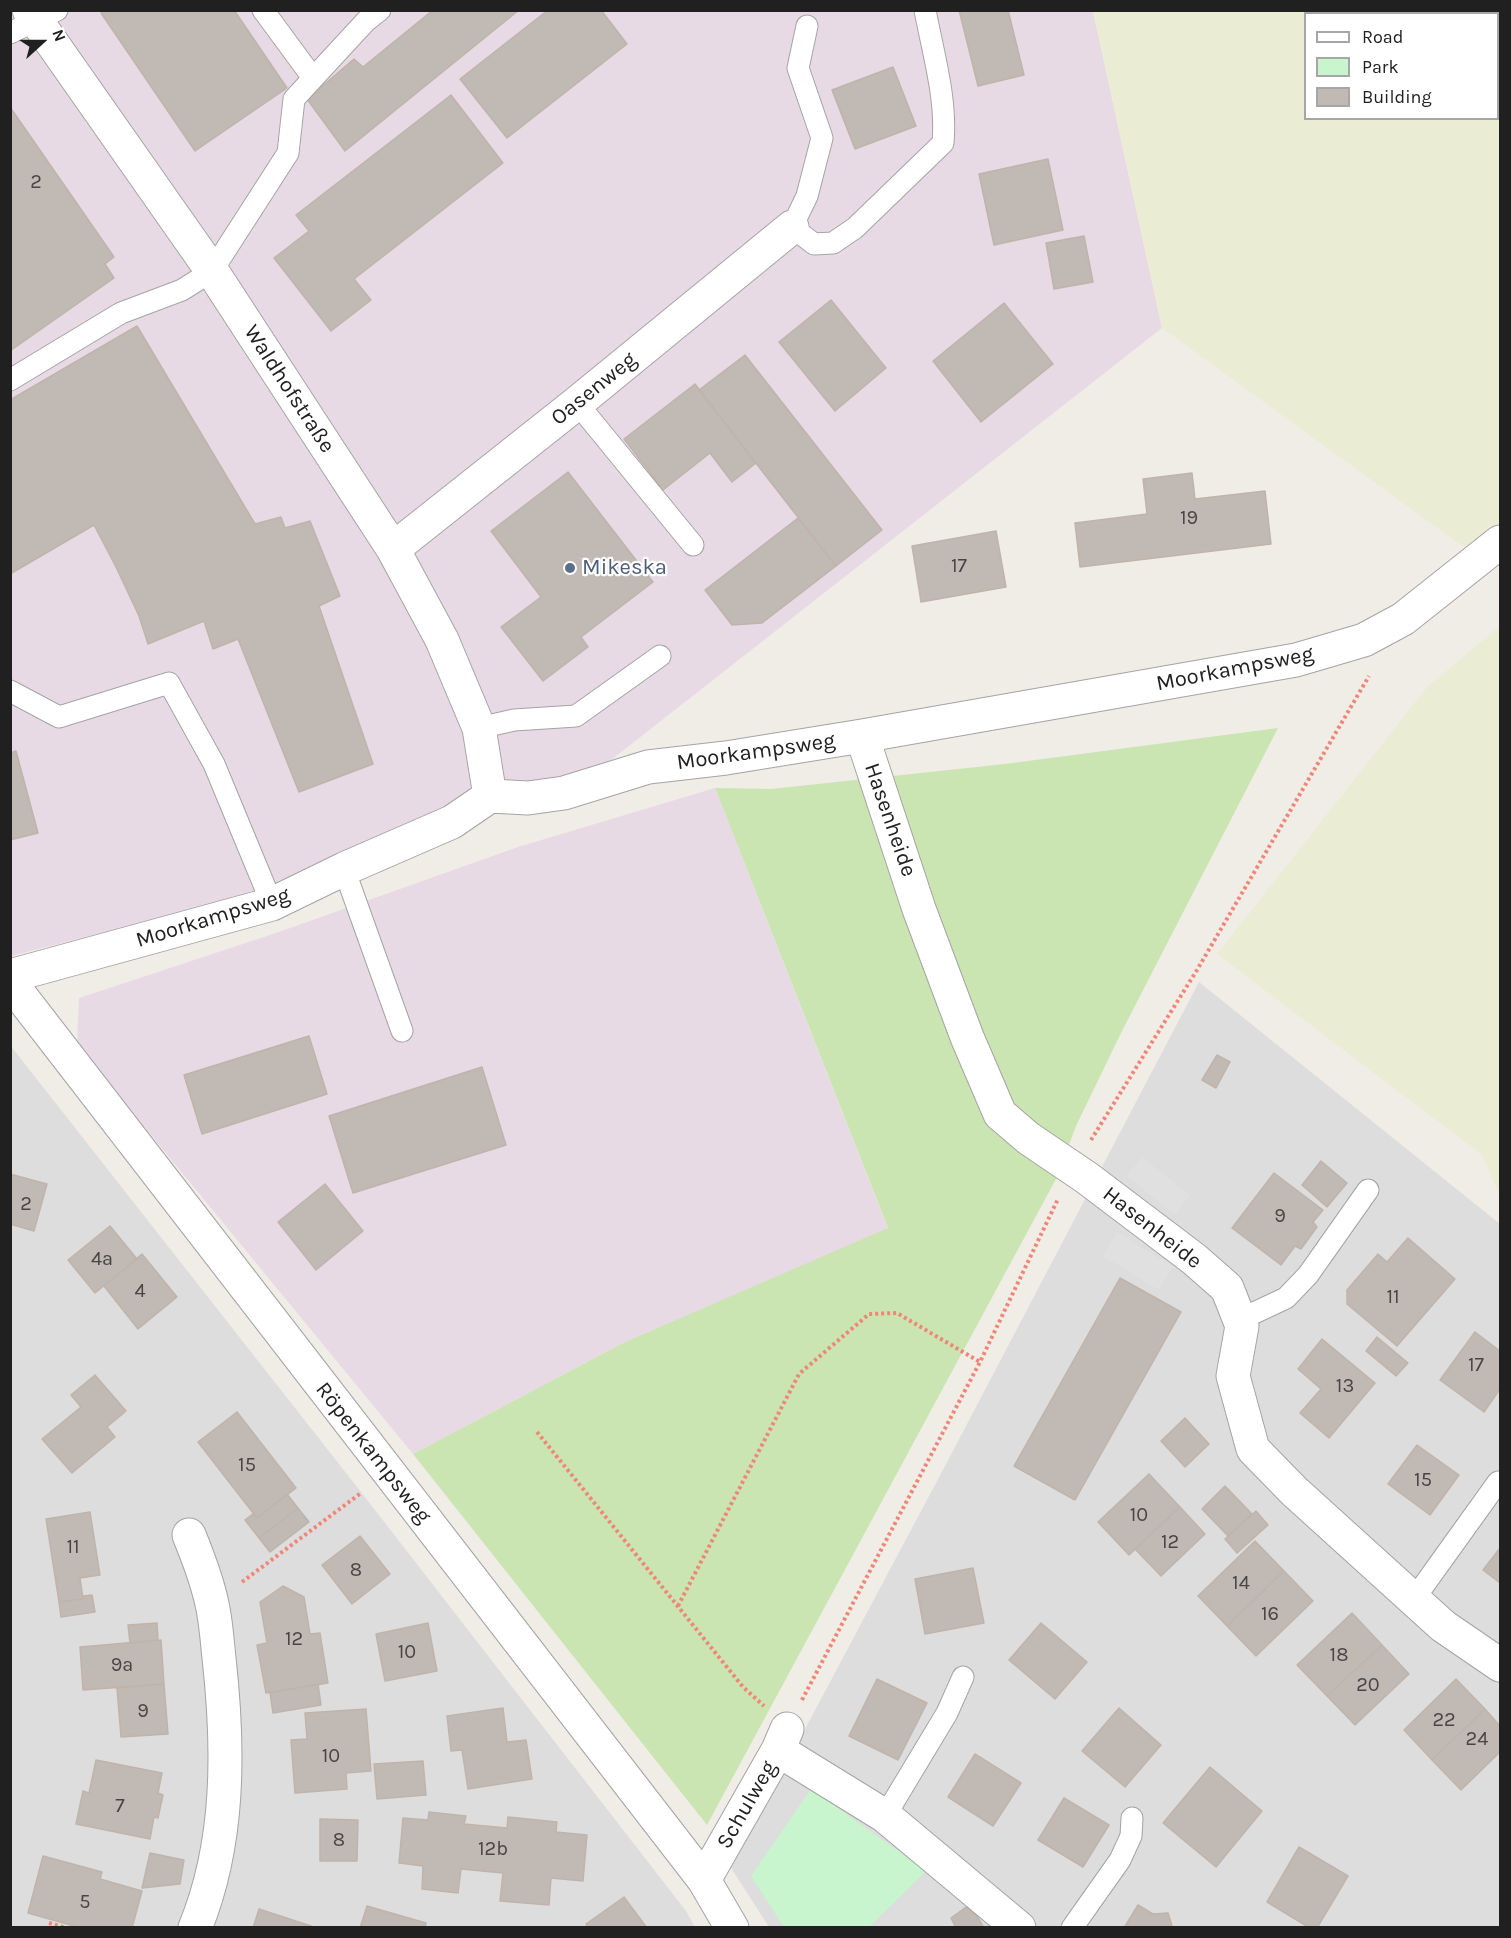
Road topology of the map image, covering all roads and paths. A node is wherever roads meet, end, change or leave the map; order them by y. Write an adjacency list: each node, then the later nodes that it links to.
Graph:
1 (263, 10): 6 (lane)
2 (380, 10): 6 (lane)
3 (925, 10): 7 (lane)
4 (35, 17): 8 (street, Waldhofstraße)
5 (807, 26): 7 (lane)
6 (313, 78): 8 (lane)
7 (792, 227): 10 (street, Oasenweg)
8 (212, 271): 9 (lane); 13 (street, Waldhofstraße)
9 (10, 380)
10 (577, 403): 12 (lane); 13 (street, Oasenweg)
11 (1500, 542): 17 (street, Moorkampsweg)
12 (693, 545)
13 (393, 549): 16 (street, Waldhofstraße)
14 (660, 657): 16 (lane)
15 (10, 691): 20 (lane)
16 (479, 728): 18 (street, Waldhofstraße)
17 (861, 736): 18 (street, Moorkampsweg); 25 (street, Hasenheide)
18 (490, 796): 19 (street, Moorkampsweg)
19 (344, 869): 20 (street, Moorkampsweg); 23 (lane)
20 (272, 904): 21 (street, Moorkampsweg)
21 (10, 976)
22 (10, 982): 28 (street, Röpenkampsweg)
23 (402, 1031)
24 (1368, 1190): 25 (lane)
25 (1239, 1320): 31 (street, Hasenheide)
26 (980, 1362): 33 (path)
27 (537, 1432): 33 (path)
28 (388, 1473): 32 (path); 39 (street, Röpenkampsweg)
29 (1498, 1482): 31 (lane)
30 (189, 1534): 32 (street)
31 (1414, 1599): 34 (street, Hasenheide)
32 (212, 1604): 42 (street)
33 (678, 1606): 36 (path)
34 (1500, 1665)
35 (963, 1677): 37 (lane)
36 (783, 1739): 37 (street); 39 (street, Schulweg)
37 (885, 1816): 44 (street)
38 (1132, 1818): 45 (lane)
39 (704, 1880): 43 (street, Röpenkampsweg)
40 (49, 1923): 41 (path)
41 (66, 1928)
42 (195, 1928)
43 (732, 1928)
44 (1019, 1928)
45 (1072, 1928)

